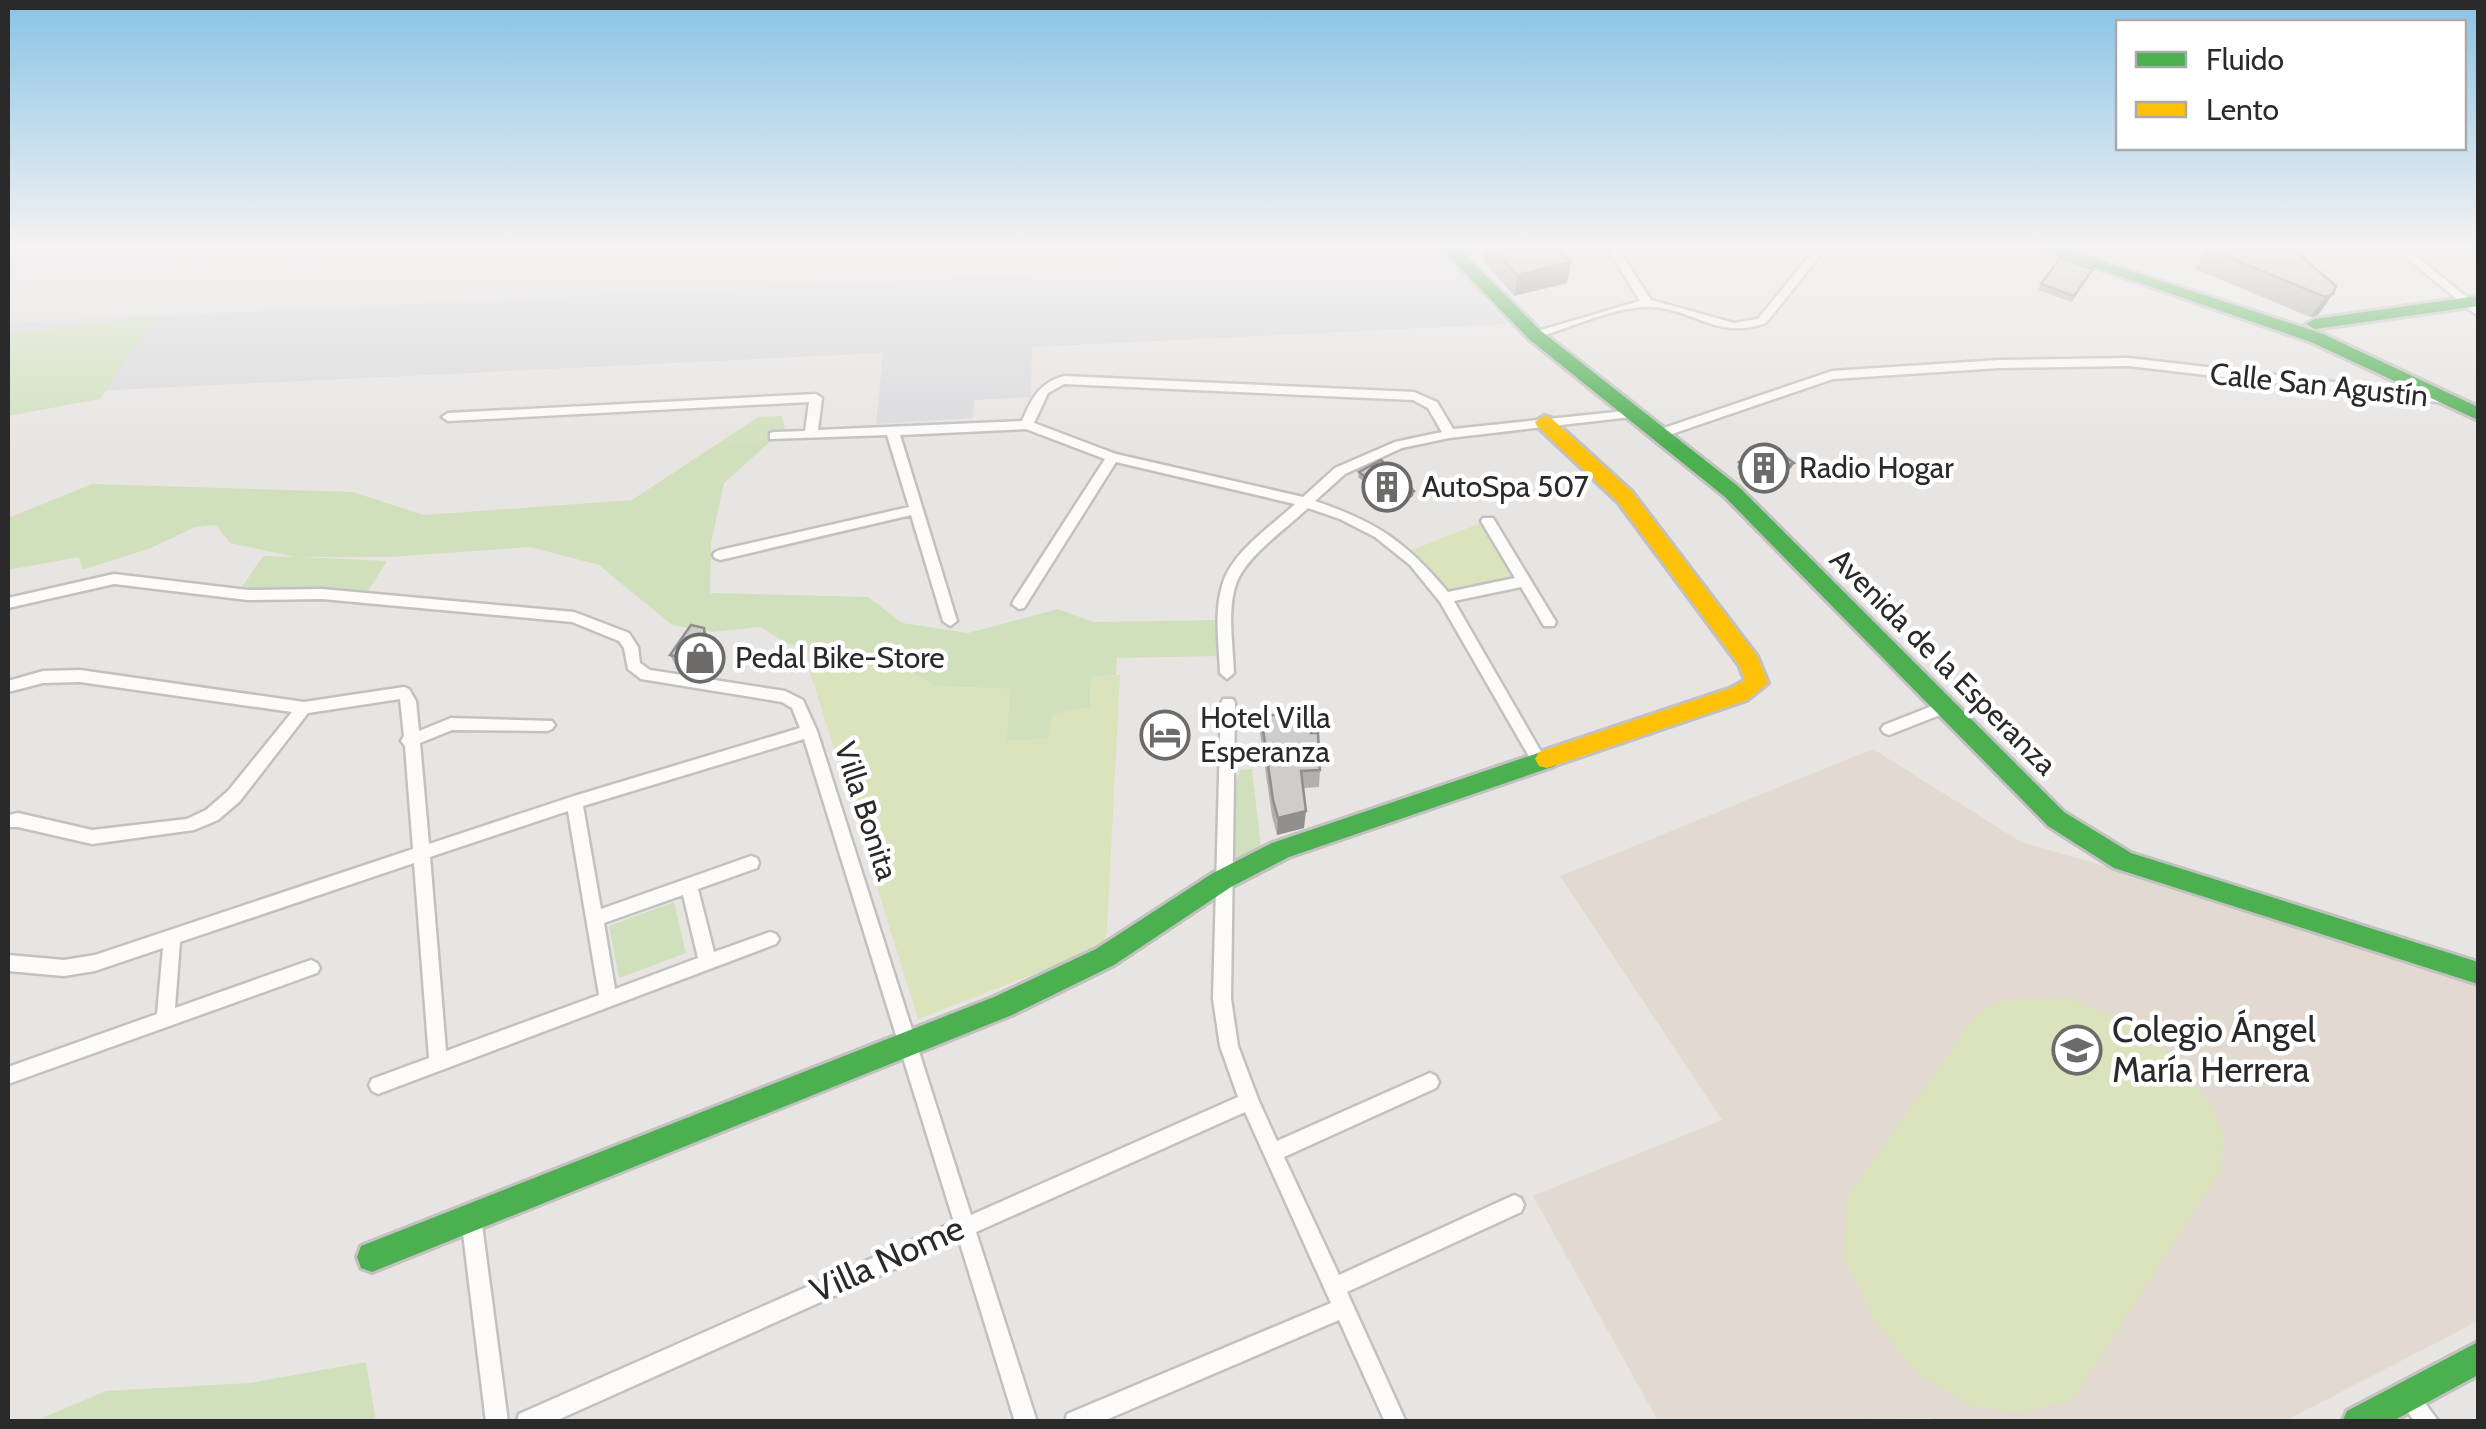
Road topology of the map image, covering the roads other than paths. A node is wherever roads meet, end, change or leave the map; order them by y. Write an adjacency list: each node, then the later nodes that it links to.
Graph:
1 (1514, 316): 10 (main road, Avenida de la Esperanza)
2 (1602, 316): 10 (street)
3 (1697, 316): 4 (street)
4 (1766, 316)
5 (2256, 316): 11 (main road)
6 (2261, 316): 9 (main road)
7 (2293, 316): 9 (main road)
8 (2385, 316): 9 (main road)
9 (2315, 324): 12 (main road)
10 (1534, 336): 13 (main road, Avenida de la Esperanza)
11 (2449, 399): 14 (main road); 21 (street, Calle San Agustín)
12 (2478, 400)
13 (1631, 413): 16 (street); 21 (main road, Avenida de la Esperanza)
14 (2478, 414)
15 (448, 416): 19 (street)
16 (1544, 422): 20 (street); 43 (main road)
17 (1027, 424): 18 (street); 20 (street); 23 (street)
18 (892, 430): 19 (street); 25 (street)
19 (811, 434): 22 (street)
20 (1450, 434): 24 (street)
21 (1659, 434): 37 (main road, Avenida de la Esperanza)
22 (774, 436)
23 (1113, 457): 24 (street); 31 (street)
24 (1304, 502): 29 (street); 34 (street)
25 (916, 510): 27 (street); 32 (street)
26 (1488, 522): 28 (street)
27 (720, 556)
28 (1524, 581): 29 (street); 33 (street)
29 (1445, 598): 43 (street)
30 (8, 603): 41 (street)
31 (1020, 604)
32 (950, 621)
33 (1549, 622)
34 (1227, 673)
35 (8, 686): 38 (street)
36 (1228, 703): 48 (street)
37 (1946, 707): 40 (street); 56 (main road, Avenida de la Esperanza)
38 (304, 708): 42 (street); 45 (street)
39 (547, 725): 42 (street)
40 (1889, 729)
41 (809, 731): 44 (street, Villa Bonita); 59 (street, Villa Bonita)
42 (409, 741): 46 (street)
43 (1539, 760): 48 (main road)
44 (574, 802): 46 (street, Villa Bonita); 50 (street)
45 (8, 822)
46 (422, 852): 51 (street, Villa Bonita); 60 (street)
47 (751, 863): 49 (street)
48 (1222, 880): 59 (main road); 64 (street)
49 (688, 887): 50 (street); 53 (street)
50 (595, 920): 57 (street)
51 (172, 939): 54 (street, Villa Bonita); 58 (street)
52 (770, 939): 53 (street)
53 (708, 962): 57 (street)
54 (8, 963)
55 (311, 968): 58 (street)
56 (2478, 973)
57 (608, 998): 60 (street)
58 (165, 1020): 61 (street)
59 (908, 1045): 67 (main road); 68 (street, Villa Bonita)
60 (438, 1060): 63 (street)
61 (8, 1075)
62 (1430, 1082): 65 (street)
63 (378, 1084)
64 (1248, 1101): 65 (street); 68 (street, Villa Nome)
65 (1274, 1152): 70 (street)
66 (1514, 1204): 70 (street)
67 (471, 1217): 69 (main road); 73 (street)
68 (964, 1225): 74 (street, Villa Nome); 75 (street, Villa Bonita)
69 (372, 1257)
70 (1339, 1298): 76 (street); 77 (street)
71 (2478, 1358): 72 (main road)
72 (2406, 1394): 78 (main road); 79 (street)
73 (497, 1422)
74 (527, 1422)
75 (1026, 1422)
76 (1075, 1422)
77 (1396, 1422)
78 (2358, 1422)
79 (2429, 1422)

